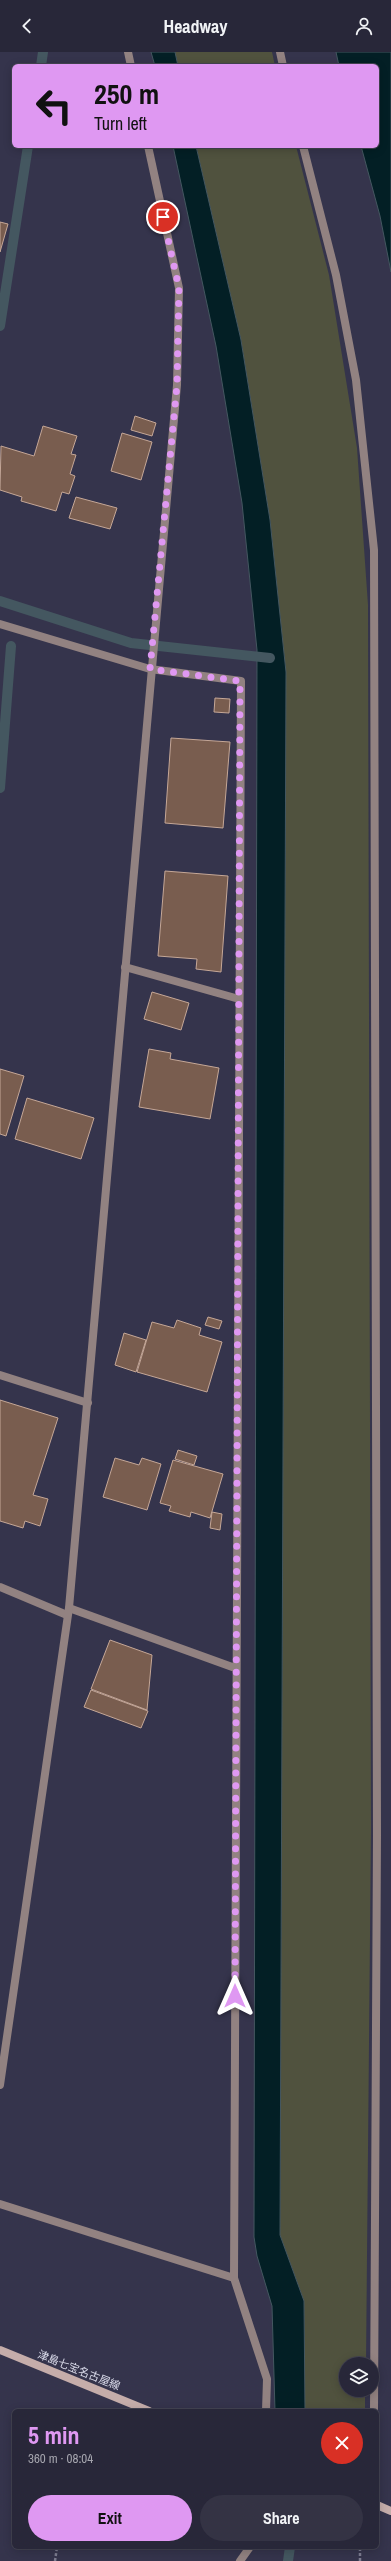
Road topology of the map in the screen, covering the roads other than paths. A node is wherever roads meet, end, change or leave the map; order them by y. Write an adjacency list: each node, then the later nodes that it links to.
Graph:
1 (128, 52): 3 (street)
2 (280, 52): 4 (street)
3 (131, 64)
4 (283, 64)
5 (148, 148): 8 (street)
6 (304, 148): 22 (street)
7 (0, 624): 8 (street)
8 (151, 666): 9 (street); 10 (street)
9 (126, 967): 10 (street); 12 (street)
10 (239, 999): 15 (street)
11 (0, 1375): 12 (street)
12 (88, 1403): 14 (street)
13 (0, 1587): 14 (street)
14 (68, 1612): 15 (street); 16 (street)
15 (235, 1668): 18 (street)
16 (0, 2085)
17 (0, 2204): 18 (street)
18 (234, 2278): 21 (street)
19 (0, 2350): 20 (main road, 津島七宝名古屋線)
20 (144, 2409)
21 (266, 2409)
22 (374, 2409)
23 (379, 2506): 24 (main road)
24 (391, 2511)
25 (249, 2549): 26 (street)
26 (240, 2561)

